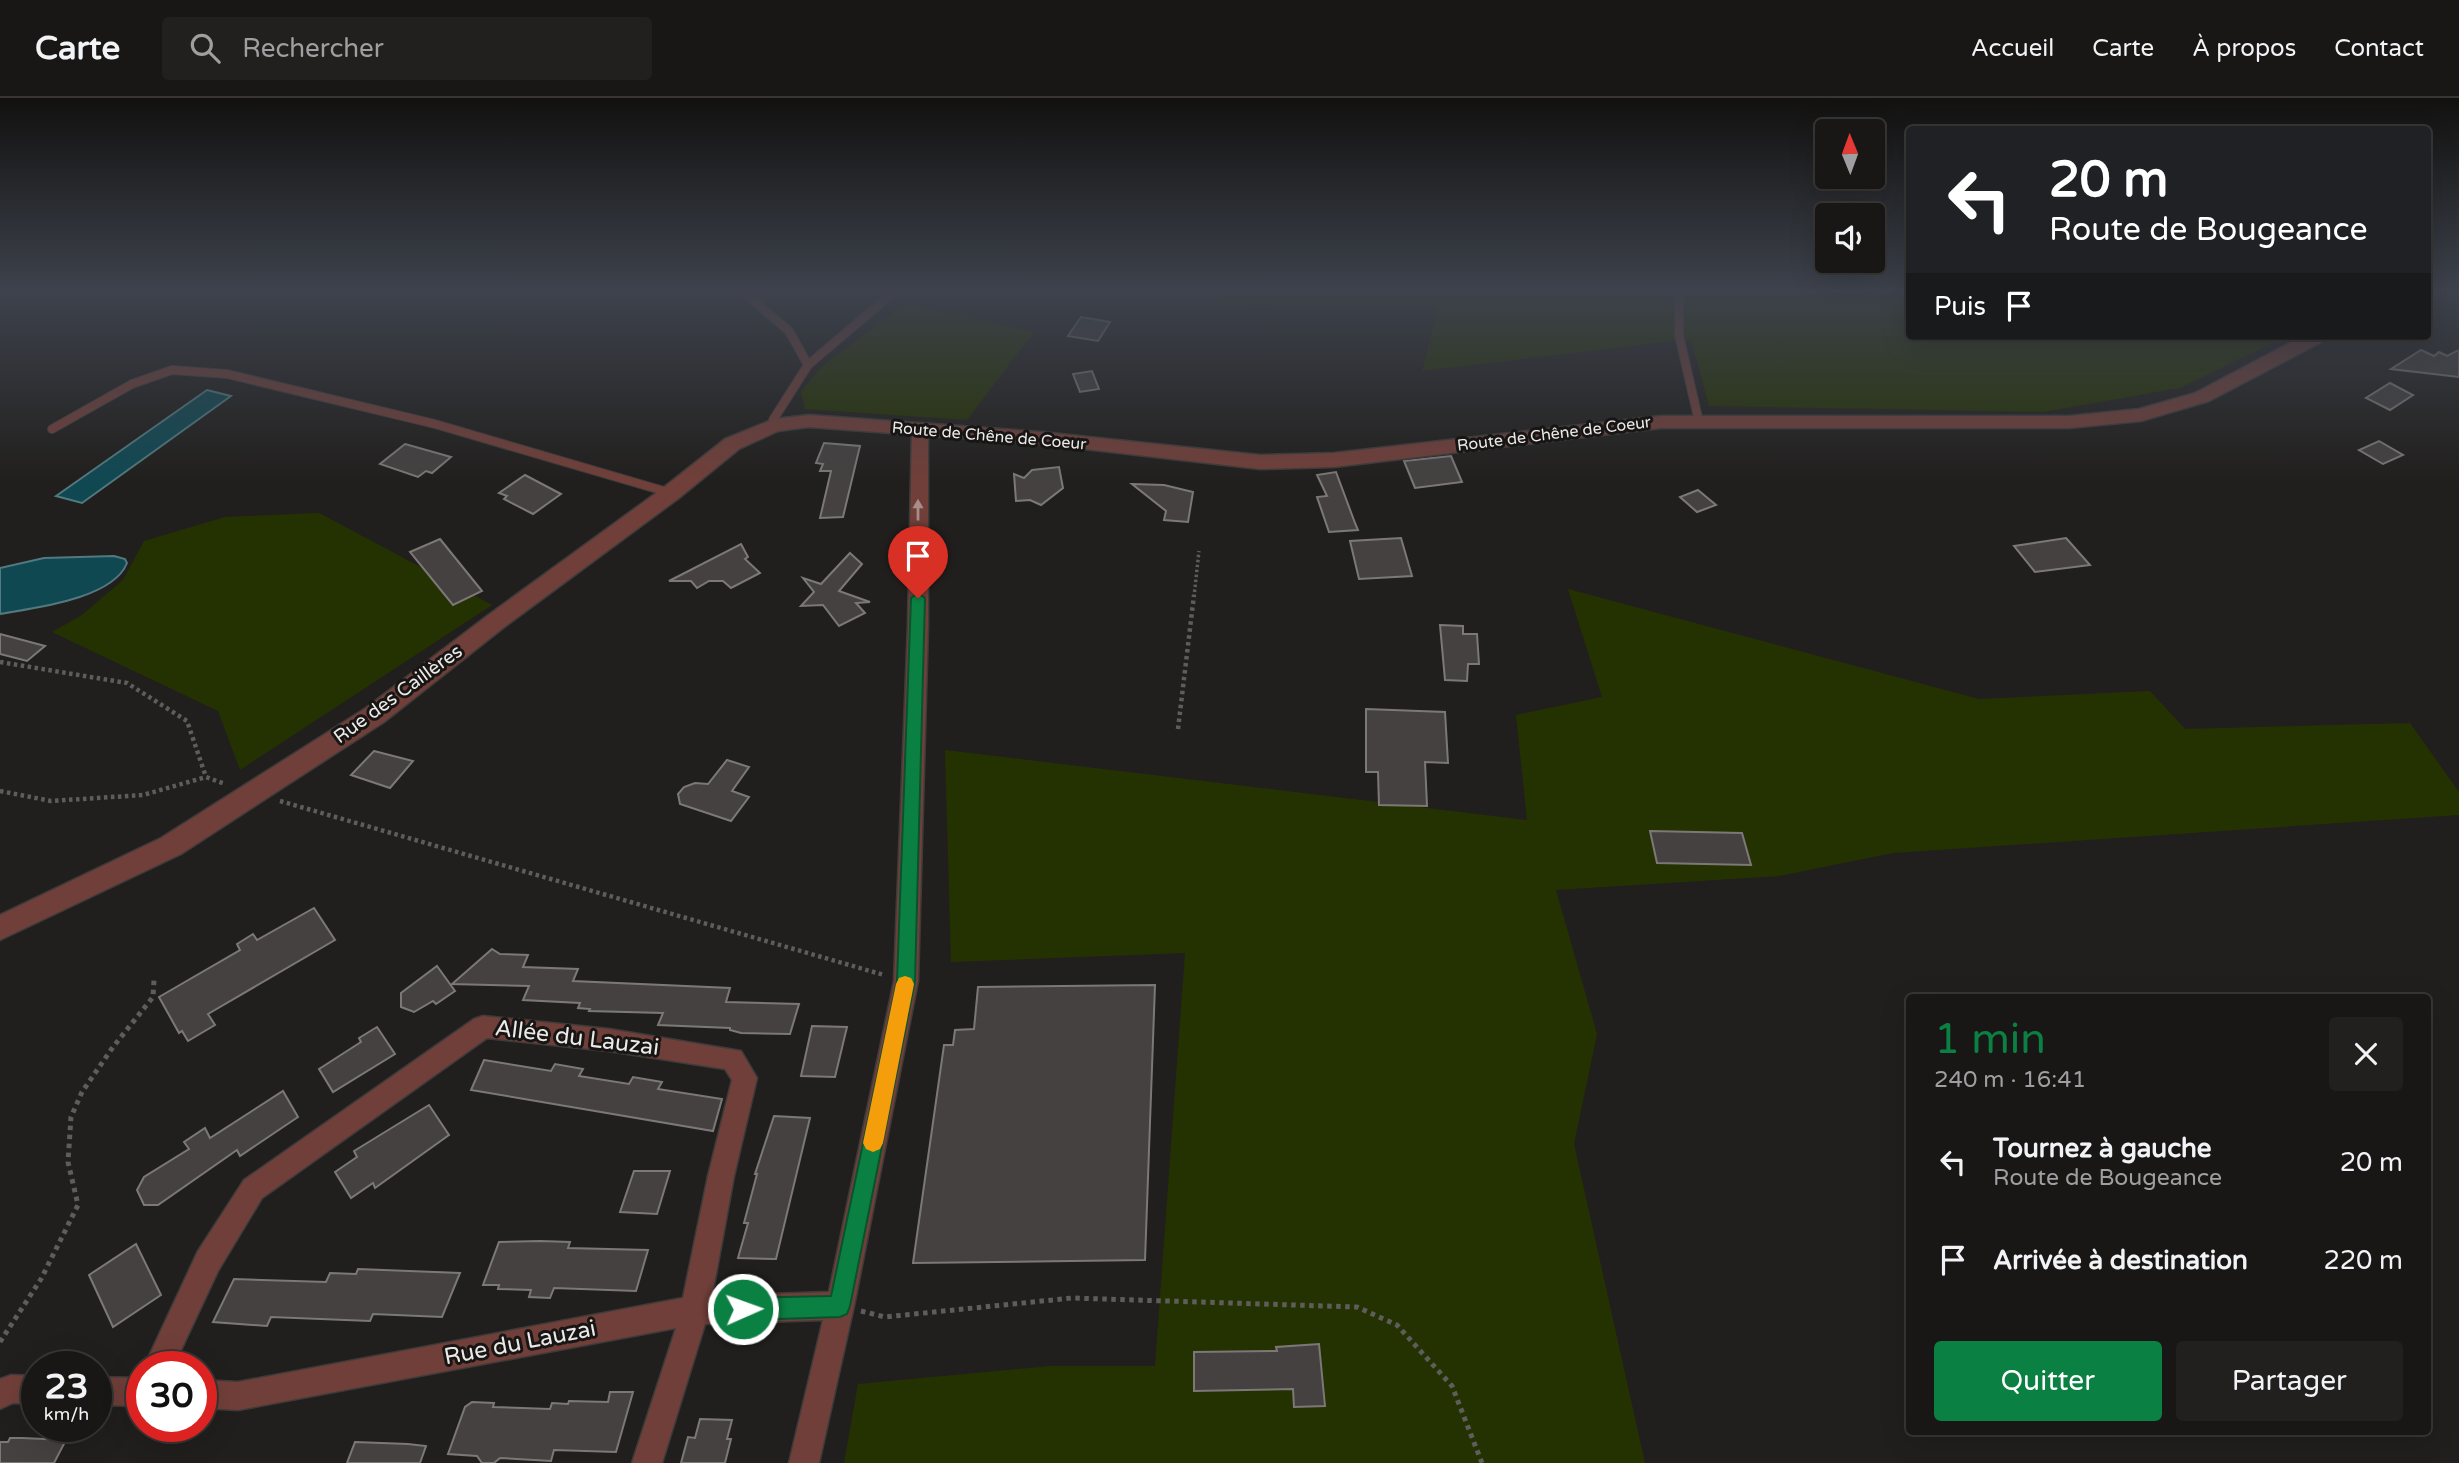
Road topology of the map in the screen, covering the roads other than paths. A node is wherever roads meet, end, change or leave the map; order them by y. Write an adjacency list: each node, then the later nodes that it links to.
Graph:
1 (803, 356): 5 (lane)
2 (819, 356): 5 (lane)
3 (1684, 356): 6 (lane)
4 (2281, 356): 6 (street, Route de Chêne de Coeur)
5 (808, 365): 7 (lane)
6 (1699, 422): 9 (street, Route de Chêne de Coeur)
7 (775, 425): 9 (street, Route de Chêne de Coeur); 10 (street, Rue des Caillères)
8 (52, 429): 10 (lane)
9 (920, 430): 12 (street, one-way to 9)
10 (671, 493): 11 (street, Rue des Caillères)
11 (0, 928)
12 (840, 1306): 13 (street, Rue du Lauzai); 19 (street)
13 (695, 1310): 14 (street, Allée du Lauzai); 17 (street, Rue du Lauzai); 18 (street, Allée du Lauzai)
14 (166, 1351)
15 (21, 1389): 16 (street)
16 (0, 1395)
17 (217, 1395)
18 (647, 1463)
19 (804, 1463)

